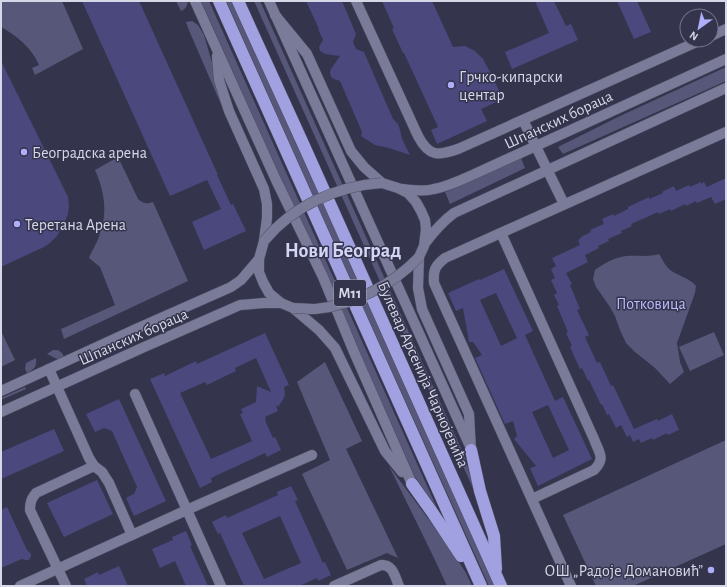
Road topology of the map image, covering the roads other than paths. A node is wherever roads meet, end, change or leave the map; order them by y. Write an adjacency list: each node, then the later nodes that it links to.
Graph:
1 (195, 1): 7 (street)
2 (219, 1): 44 (highway, M11)
3 (238, 1): 38 (highway, Булевар Арсенија Чарнојевића / M11)
4 (269, 1): 6 (street, Булевар Арсенија Чарнојевића)
5 (356, 1): 11 (street)
6 (275, 15): 15 (street); 30 (street, Булевар Арсенија Чарнојевића)
7 (216, 48): 19 (street); 33 (street)
8 (683, 48): 11 (street)
9 (726, 59): 13 (street, Шпанских бораца)
10 (726, 88): 14 (street)
11 (523, 120): 13 (street)
12 (726, 132): 17 (street)
13 (536, 146): 14 (street); 16 (street, Шпанских бораца)
14 (547, 170): 17 (street); 20 (street)
15 (382, 183): 16 (street); 19 (street, bridge)
16 (398, 188): 20 (street)
17 (564, 204): 18 (street)
18 (501, 233): 34 (street); 34 (street)
19 (264, 241): 22 (street)
20 (424, 246): 21 (street)
21 (419, 257): 24 (street, bridge); 30 (street)
22 (259, 259): 23 (street); 25 (street, Шпанских бораца)
23 (281, 303): 24 (street); 26 (street, Шпанских бораца)
24 (293, 308): 33 (street)
25 (49, 369): 26 (street); 27 (street, Шпанских бораца)
26 (57, 386): 29 (street, Шпанских бораца); 32 (street)
27 (1, 391)
28 (135, 394): 35 (street)
29 (1, 412)
30 (471, 450): 38 (highway)
31 (312, 455): 35 (street)
32 (94, 466): 36 (street); 37 (street)
33 (412, 484): 44 (highway)
34 (532, 499): 45 (street)
35 (188, 510): 36 (street); 41 (street)
36 (132, 535): 37 (street)
37 (58, 569): 39 (street); 40 (street)
38 (499, 581)
39 (20, 586)
40 (66, 586)
41 (222, 586)
42 (334, 586): 43 (street)
43 (399, 586)
44 (481, 586)
45 (571, 586)

